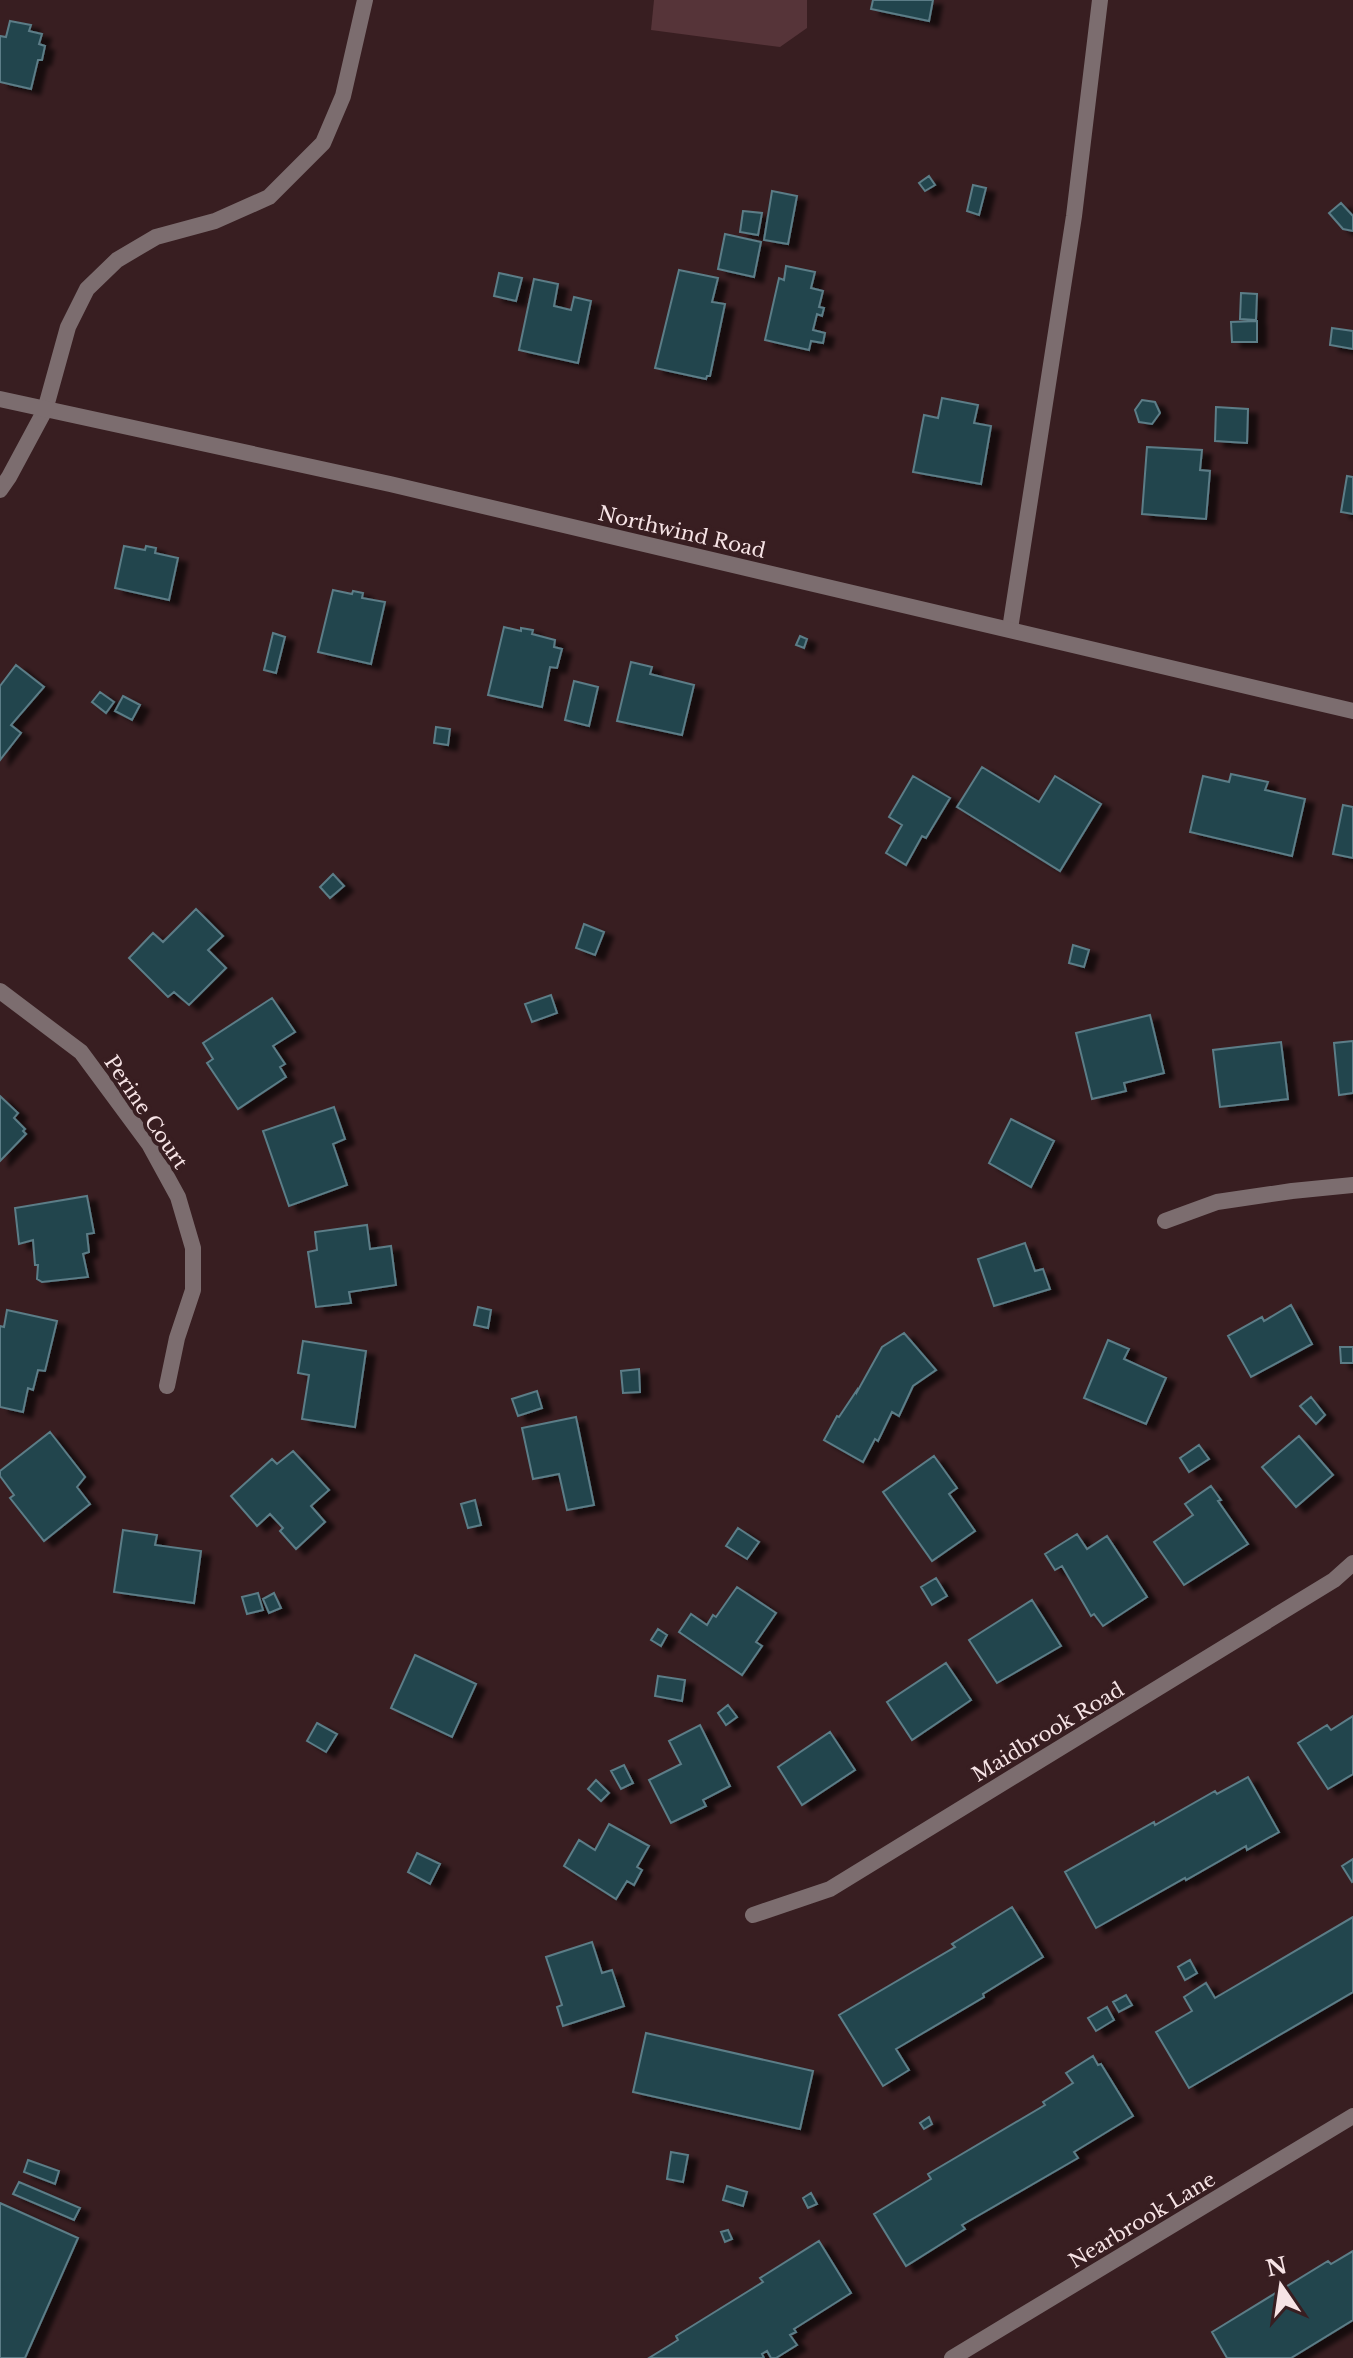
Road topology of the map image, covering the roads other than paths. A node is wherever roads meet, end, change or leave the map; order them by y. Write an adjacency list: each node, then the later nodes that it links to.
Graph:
1 (365, 0): 4 (street)
2 (1100, 0): 6 (street)
3 (0, 399): 4 (street, Northwind Road)
4 (45, 410): 5 (street); 6 (street, Northwind Road)
5 (0, 490)
6 (1010, 629): 7 (street, Northwind Road)
7 (1353, 711)
8 (0, 991): 11 (street, Perine Court)
9 (1353, 1185): 10 (street)
10 (1165, 1221)
11 (167, 1386)
12 (1353, 1563): 13 (street, Maidbrook Road)
13 (753, 1915)
14 (1353, 2116): 15 (street, Nearbrook Lane)
15 (952, 2358)

